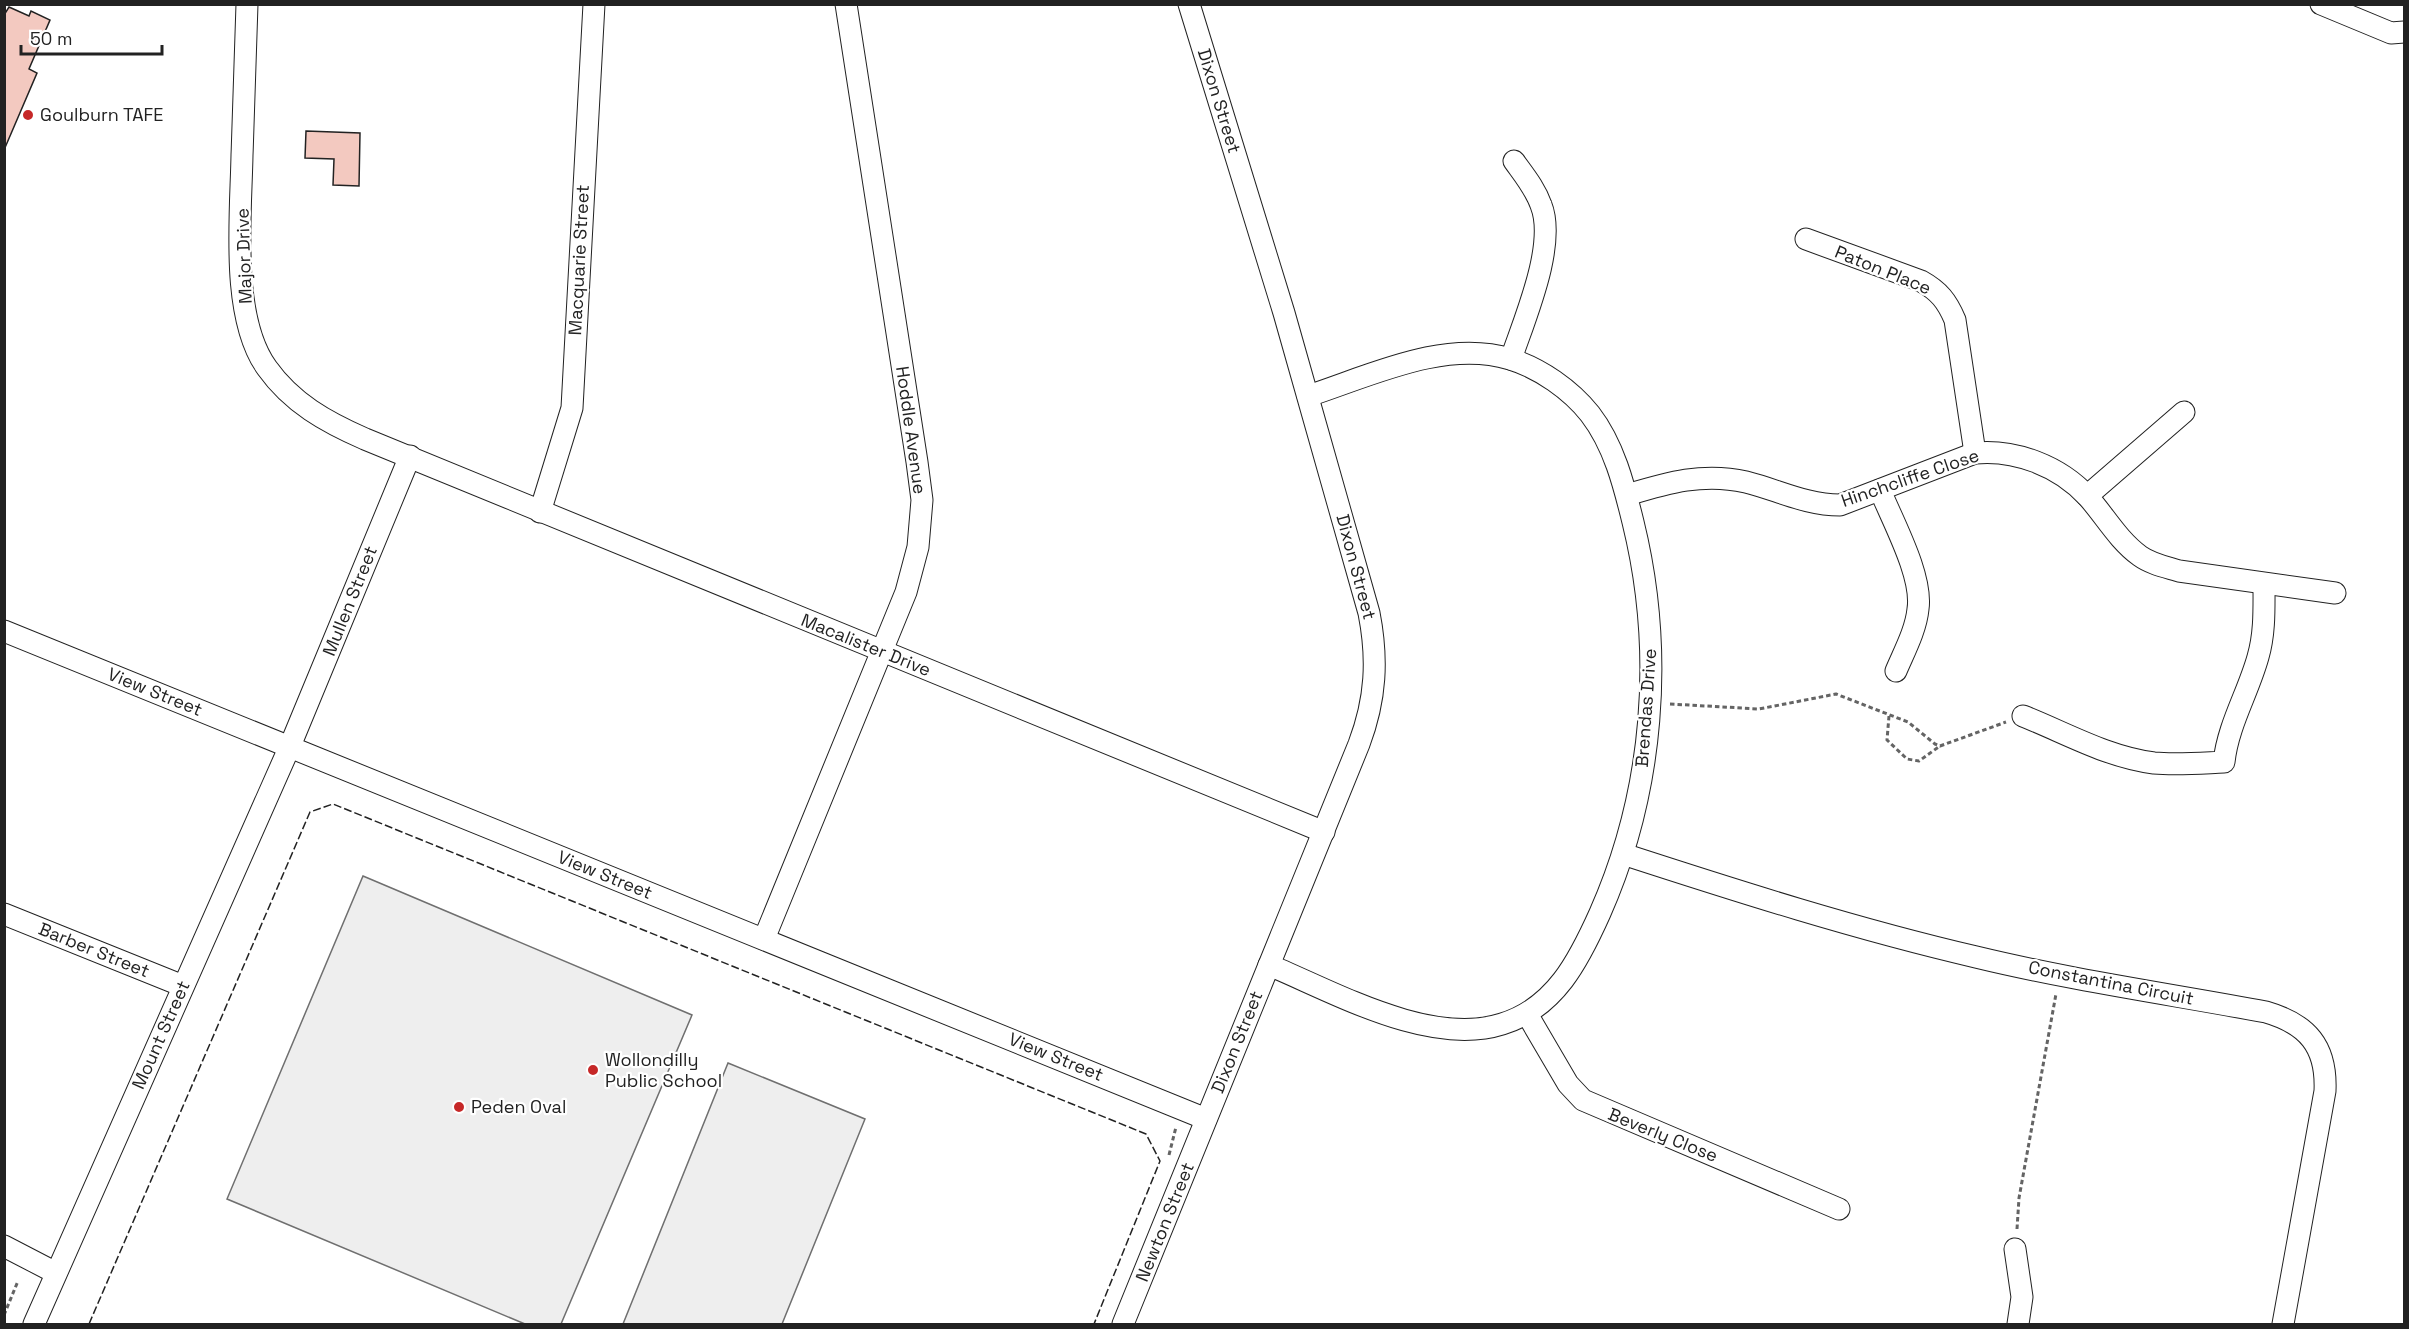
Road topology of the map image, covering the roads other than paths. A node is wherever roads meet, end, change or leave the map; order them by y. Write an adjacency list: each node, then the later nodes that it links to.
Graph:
1 (247, 4): 13 (street, Major Drive)
2 (594, 4): 17 (street, Macquarie Street)
3 (846, 4): 21 (street, Hoddle Avenue)
4 (1189, 4): 10 (street, Dixon Street)
5 (2321, 4): 6 (street)
6 (2404, 32)
7 (1514, 161): 9 (street)
8 (1806, 239): 12 (street, Paton Place)
9 (1511, 359): 10 (street, Brendas Drive); 15 (street, Brendas Drive)
10 (1308, 396): 25 (street, Dixon Street)
11 (2184, 412): 16 (street)
12 (1975, 453): 14 (street, Hinchcliffe Close); 16 (street, Hinchcliffe Close)
13 (410, 456): 17 (street, Macalister Drive); 24 (street, Mullen Street)
14 (1880, 490): 15 (street, Hinchcliffe Close); 22 (street)
15 (1627, 495): 26 (street, Brendas Drive)
16 (2087, 496): 18 (street, Hinchcliffe Close)
17 (540, 512): 21 (street, Macalister Drive)
18 (2264, 584): 19 (street, Hinchcliffe Close); 23 (street)
19 (2335, 593)
20 (4, 630): 24 (street, View Street)
21 (883, 652): 25 (street, Macalister Drive); 28 (street, Hoddle Avenue)
22 (1896, 671)
23 (2023, 716)
24 (290, 746): 28 (street, View Street); 30 (street, Mount Street)
25 (1324, 832): 29 (street, Dixon Street)
26 (1623, 854): 31 (street, Brendas Drive); 40 (street, Constantina Circuit)
27 (4, 914): 30 (street, Barber Street)
28 (764, 939): 32 (street, View Street)
29 (1269, 965): 31 (street, Brendas Drive); 32 (street, Dixon Street)
30 (183, 986): 36 (street, Mount Street)
31 (1527, 1014): 33 (street, Beverly Close)
32 (1206, 1119): 38 (street, Newton Street)
33 (1839, 1209)
34 (4, 1246): 36 (street)
35 (2015, 1249): 39 (street)
36 (56, 1273): 37 (street, Mount Street)
37 (34, 1324)
38 (1123, 1324)
39 (2018, 1324)
40 (2283, 1324)

